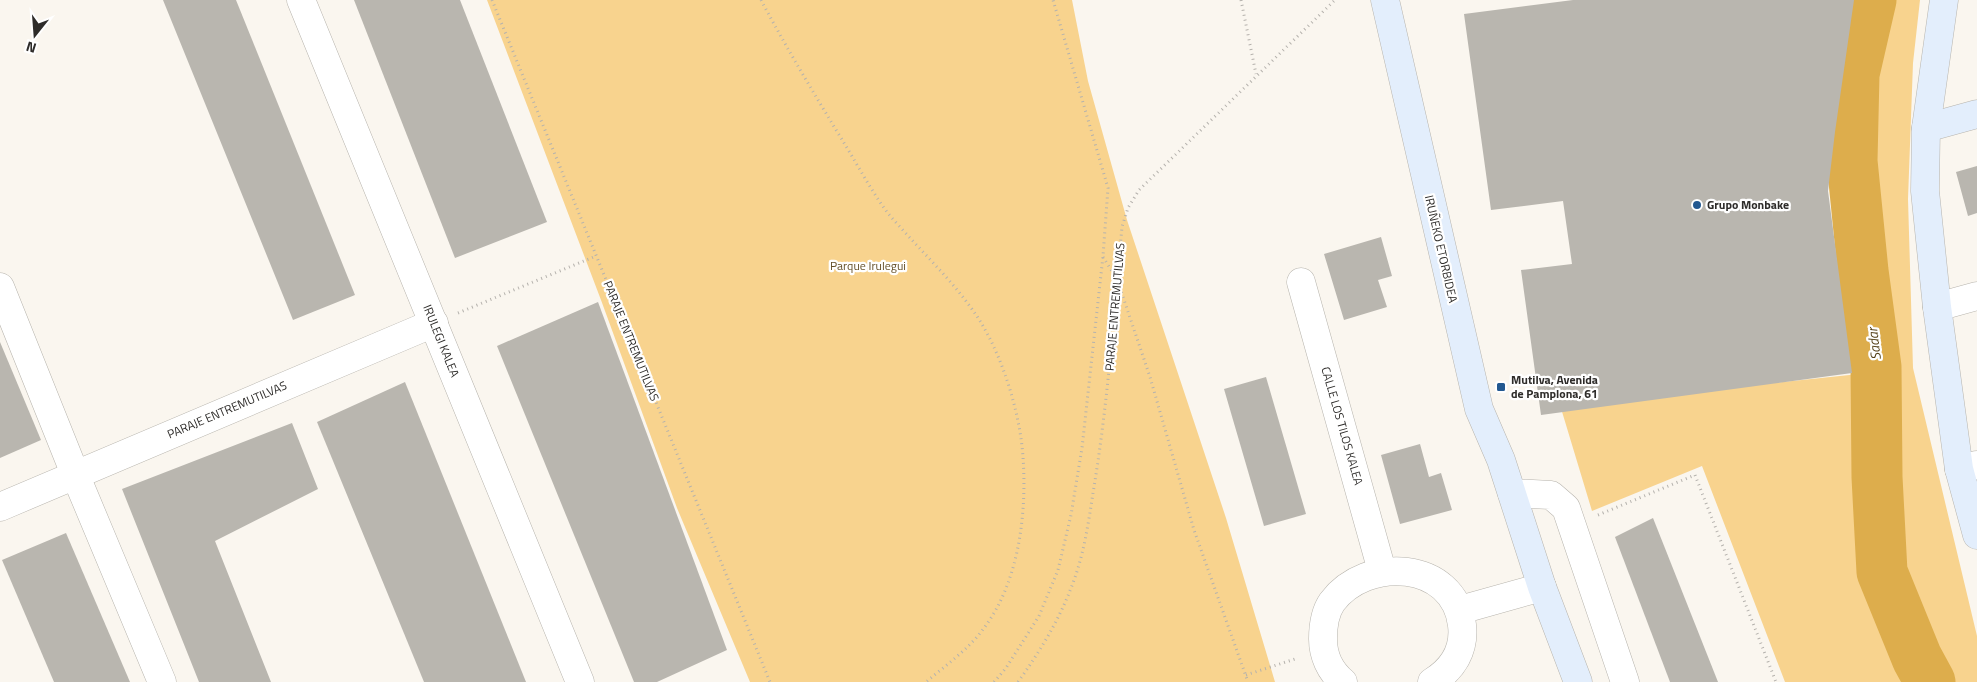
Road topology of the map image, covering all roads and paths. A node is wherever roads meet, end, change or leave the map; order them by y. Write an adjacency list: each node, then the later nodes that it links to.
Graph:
1 (302, 0): 19 (street, IRULEGI KALEA)
2 (492, 0): 12 (path, PARAJE ENTREMUTILVAS)
3 (761, 0): 34 (path)
4 (1053, 0): 13 (path)
5 (1241, 0): 9 (path)
6 (1335, 0): 9 (path, PARAJE ENTREMUTILVAS)
7 (1385, 0): 22 (street, IRUÑEKO ETORBIDEA)
8 (1944, 0): 11 (street)
9 (1256, 75): 14 (path, PARAJE ENTREMUTILVAS)
10 (1977, 114): 11 (street)
11 (1926, 128): 18 (street)
12 (596, 256): 19 (path); 33 (path, PARAJE ENTREMUTILVAS)
13 (1103, 256): 14 (path); 35 (path)
14 (1117, 279): 30 (path); 36 (path, PARAJE ENTREMUTILVAS)
15 (1301, 282): 26 (street, CALLE LOS TILOS KALEA)
16 (0, 287): 21 (street)
17 (1977, 296): 18 (street)
18 (1937, 307): 20 (street)
19 (434, 323): 21 (street, PARAJE ENTREMUTILVAS); 32 (street, IRULEGI KALEA)
20 (1968, 467): 25 (street)
21 (75, 474): 23 (street, PARAJE ENTREMUTILVAS); 31 (street)
22 (1512, 494): 24 (street); 27 (street, IRUÑEKO ETORBIDEA)
23 (0, 507)
24 (1572, 525): 41 (street); 42 (path)
25 (1977, 535)
26 (1382, 571): 28 (street); 29 (street)
27 (1542, 587): 28 (street); 40 (street, IRUÑEKO ETORBIDEA)
28 (1460, 610): 39 (street)
29 (1323, 649): 30 (path); 38 (street)
30 (1246, 675): 37 (path)
31 (162, 682)
32 (580, 682)
33 (770, 682)
34 (926, 682)
35 (994, 682)
36 (1018, 682)
37 (1248, 682)
38 (1343, 682)
39 (1432, 682)
40 (1578, 682)
41 (1625, 682)
42 (1776, 682)

